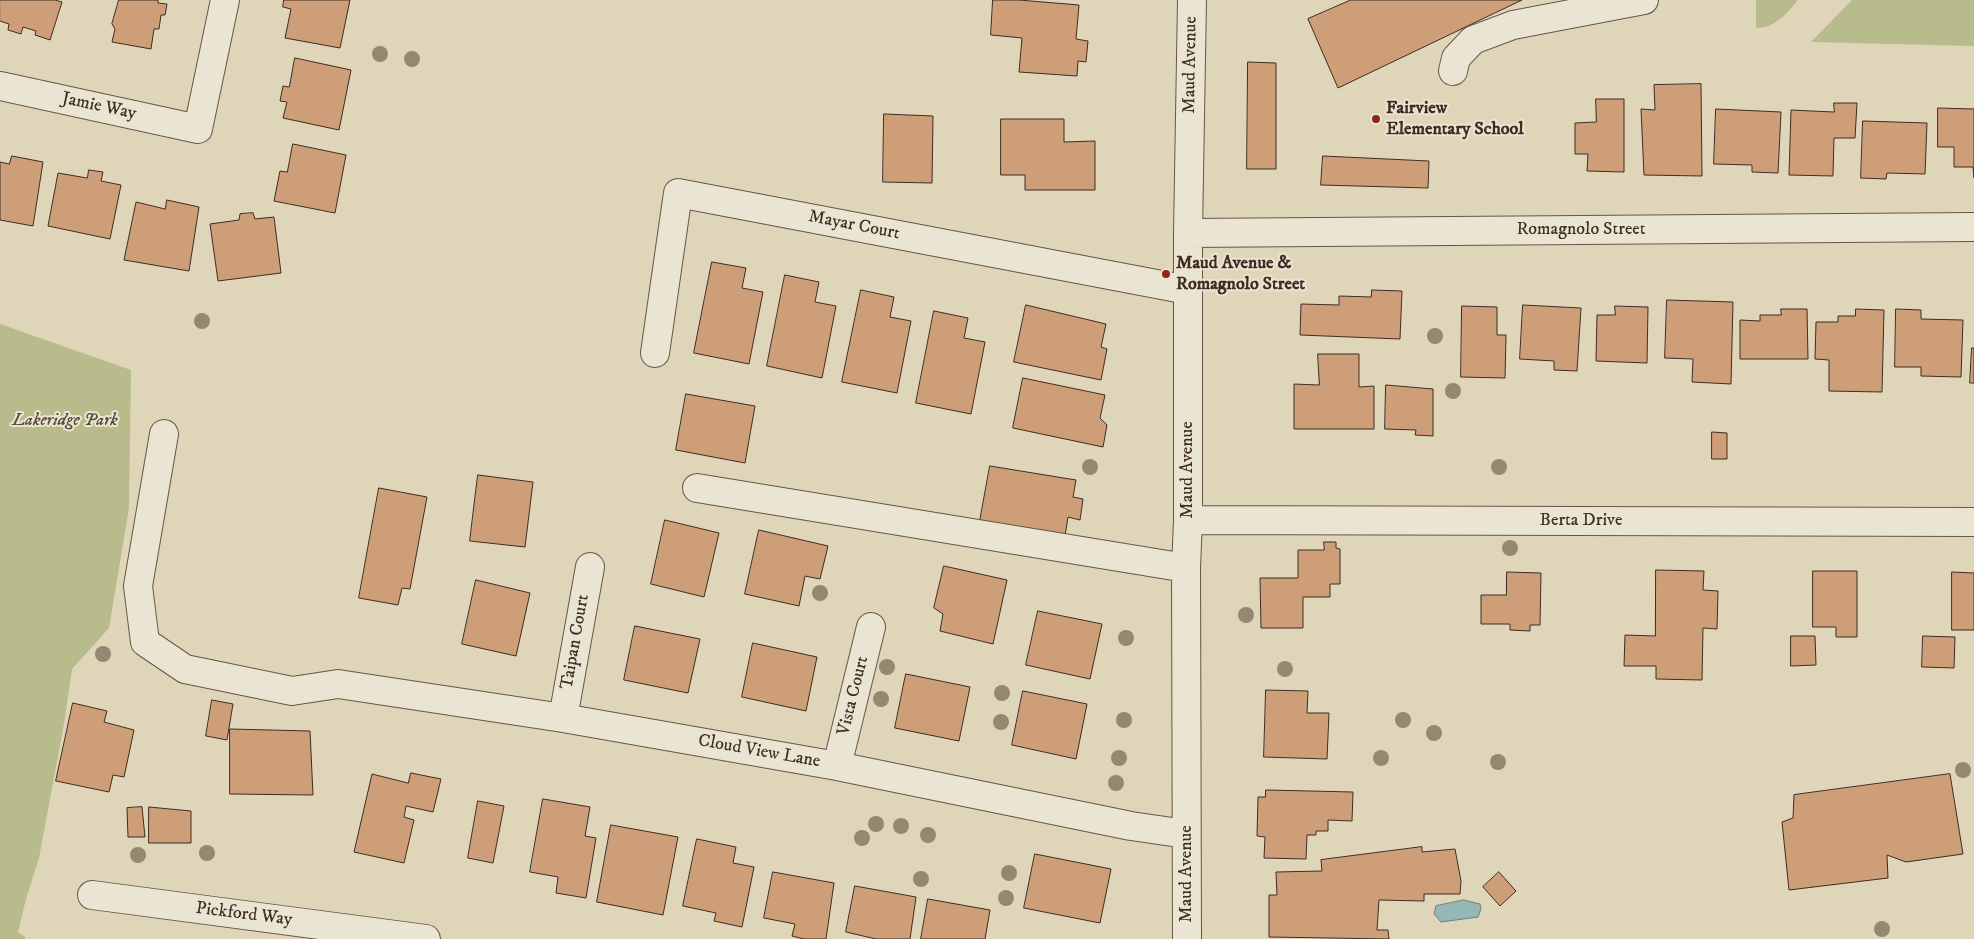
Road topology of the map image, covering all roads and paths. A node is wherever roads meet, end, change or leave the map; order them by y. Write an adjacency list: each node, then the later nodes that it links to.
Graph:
1 (225, 0): 5 (street, Jamie Way)
2 (1192, 0): 7 (street, Maud Avenue)
3 (1644, 0): 4 (street)
4 (1453, 71)
5 (0, 86)
6 (1974, 228): 7 (street, Romagnolo Street)
7 (1188, 233): 8 (street, Maud Avenue)
8 (1188, 290): 9 (street, Mayar Court); 12 (street, Maud Avenue)
9 (655, 353)
10 (164, 434): 17 (street, Cloud View Lane)
11 (697, 488): 15 (street)
12 (1188, 520): 13 (street, Berta Drive); 15 (street, Maud Avenue)
13 (1974, 522)
14 (590, 567): 17 (street, Taipan Court)
15 (1186, 568): 19 (street, Maud Avenue)
16 (871, 627): 18 (street, Vista Court)
17 (563, 718): 18 (street, Cloud View Lane)
18 (837, 766): 19 (street, Cloud View Lane)
19 (1186, 834): 22 (street, Maud Avenue)
20 (92, 895): 21 (street, Pickford Way)
21 (426, 939)
22 (1187, 939)

